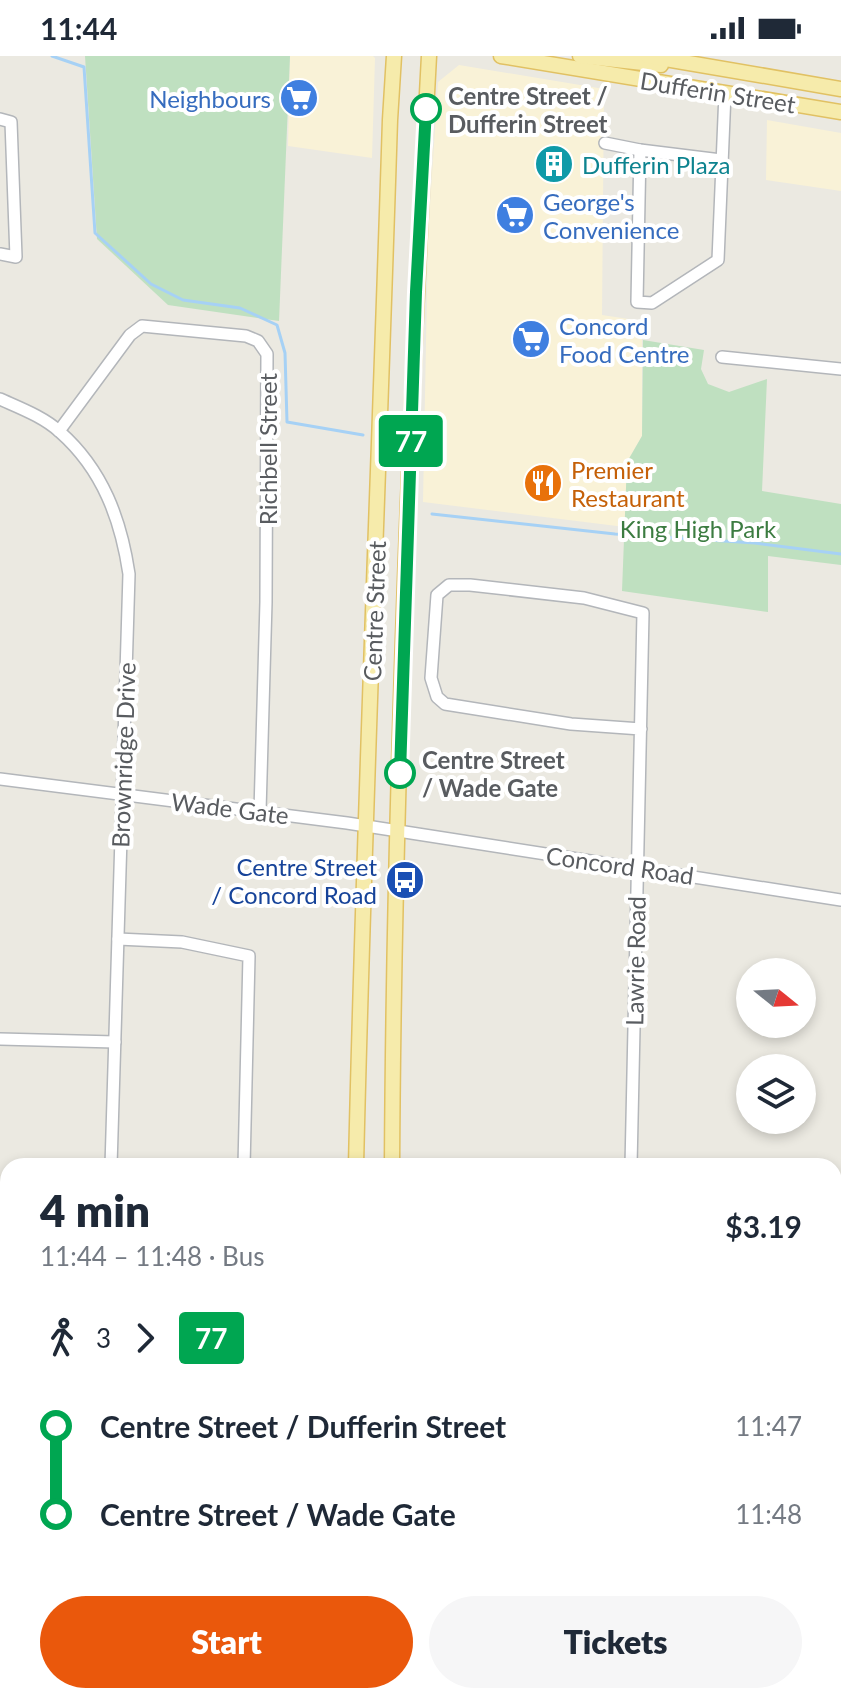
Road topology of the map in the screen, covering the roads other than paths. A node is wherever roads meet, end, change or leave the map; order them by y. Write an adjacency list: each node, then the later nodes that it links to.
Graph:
1 (397, 56): 23 (main road, Centre Street)
2 (429, 56): 24 (main road, Centre Street)
3 (501, 56): 8 (main road, Dufferin Street)
4 (580, 56): 6 (main road)
5 (648, 56): 6 (main road, Dufferin Street)
6 (710, 67): 7 (main road, Dufferin Street)
7 (841, 89)
8 (725, 93): 9 (main road, Dufferin Street); 13 (street)
9 (841, 112)
10 (0, 119): 14 (street)
11 (605, 143): 12 (street)
12 (640, 150): 13 (street); 13 (street)
13 (721, 160)
14 (0, 254)
15 (722, 357): 16 (street)
16 (841, 369)
17 (0, 399): 18 (street, Brownridge Drive)
18 (59, 431): 21 (street, Brownridge Drive); 22 (street, Richbell Street)
19 (641, 729): 19 (street, Lawrie Road); 25 (street, Lawrie Road)
20 (0, 779): 21 (street, Wade Gate)
21 (122, 795): 22 (street, Wade Gate); 27 (street, Brownridge Drive)
22 (260, 811): 23 (street, Wade Gate)
23 (365, 826): 24 (street, Wade Gate); 32 (main road, Centre Street)
24 (398, 833): 25 (street, Concord Road); 33 (main road, Centre Street)
25 (636, 867): 26 (street, Concord Road); 34 (street, Lawrie Road)
26 (841, 900)
27 (118, 939): 29 (street, Brownridge Drive); 31 (street)
28 (0, 1039): 29 (street)
29 (115, 1042): 30 (street, Brownridge Drive)
30 (111, 1158)
31 (244, 1158)
32 (356, 1158)
33 (392, 1158)
34 (631, 1158)

